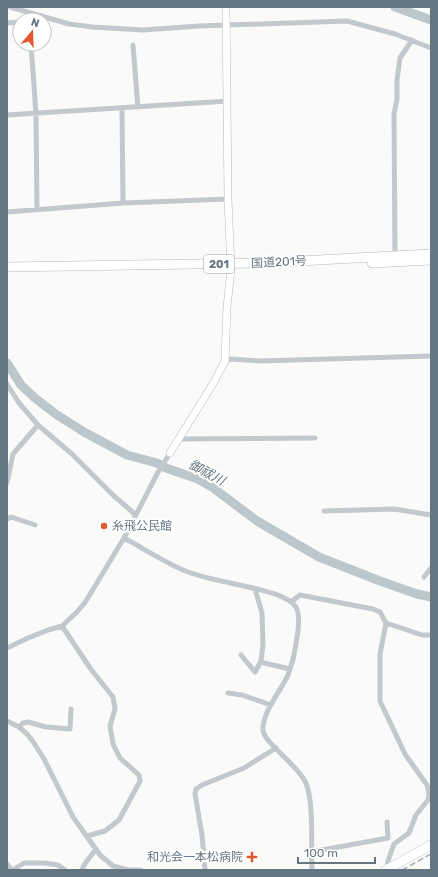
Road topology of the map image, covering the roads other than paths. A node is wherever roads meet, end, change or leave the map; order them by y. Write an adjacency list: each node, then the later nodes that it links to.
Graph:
1 (10, 7): 3 (street)
2 (226, 7): 3 (street)
3 (227, 24): 4 (street); 8 (street)
4 (412, 40): 6 (street); 18 (street)
5 (133, 45): 9 (street)
6 (431, 48)
7 (32, 52): 11 (street)
8 (228, 101): 9 (street); 13 (street)
9 (138, 108): 10 (street)
10 (122, 109): 11 (street); 14 (street)
11 (36, 114): 12 (street); 15 (street)
12 (7, 116)
13 (228, 199): 14 (street); 21 (street)
14 (123, 203): 15 (street)
15 (37, 210): 16 (street)
16 (7, 212)
17 (431, 254): 18 (highway, 国道201号 / 201)
18 (395, 256): 21 (highway, 国道201号 / 201)
19 (431, 260): 21 (highway, 国道201号 / 201)
20 (7, 267): 21 (highway, 国道201号 / 201)
21 (230, 267): 22 (highway, 国道201号 / 201); 24 (street)
22 (7, 273)
23 (431, 356): 24 (street)
24 (225, 361): 28 (street)
25 (7, 384): 26 (street)
26 (38, 425): 30 (street); 32 (street)
27 (314, 438): 28 (street)
28 (179, 439): 29 (street)
29 (170, 453): 32 (street)
30 (7, 483)
31 (324, 511): 33 (street)
32 (136, 515): 36 (street)
33 (431, 515)
34 (7, 519): 35 (street)
35 (35, 525)
36 (124, 538): 39 (street); 42 (street)
37 (431, 568): 38 (street)
38 (424, 577)
39 (255, 589): 40 (street); 46 (street)
40 (291, 602): 41 (street); 47 (street)
41 (386, 623): 43 (street); 68 (street)
42 (62, 626): 44 (street); 55 (street)
43 (431, 635)
44 (7, 648)
45 (241, 655): 46 (street)
46 (261, 661): 47 (street)
47 (290, 669): 49 (street)
48 (228, 693): 49 (street)
49 (271, 705): 53 (street)
50 (71, 709): 52 (street)
51 (7, 721): 52 (street)
52 (19, 727): 55 (street)
53 (276, 748): 58 (street); 66 (street)
54 (388, 822): 58 (street)
55 (87, 836): 57 (street)
56 (431, 844): 68 (highway)
57 (96, 849): 60 (street); 63 (street)
58 (311, 852): 67 (street)
59 (7, 864): 61 (street)
60 (113, 868): 64 (street)
61 (13, 870): 62 (street)
62 (65, 870)
63 (82, 870)
64 (129, 870): 65 (street)
65 (141, 870)
66 (205, 870)
67 (312, 870)
68 (387, 870)

